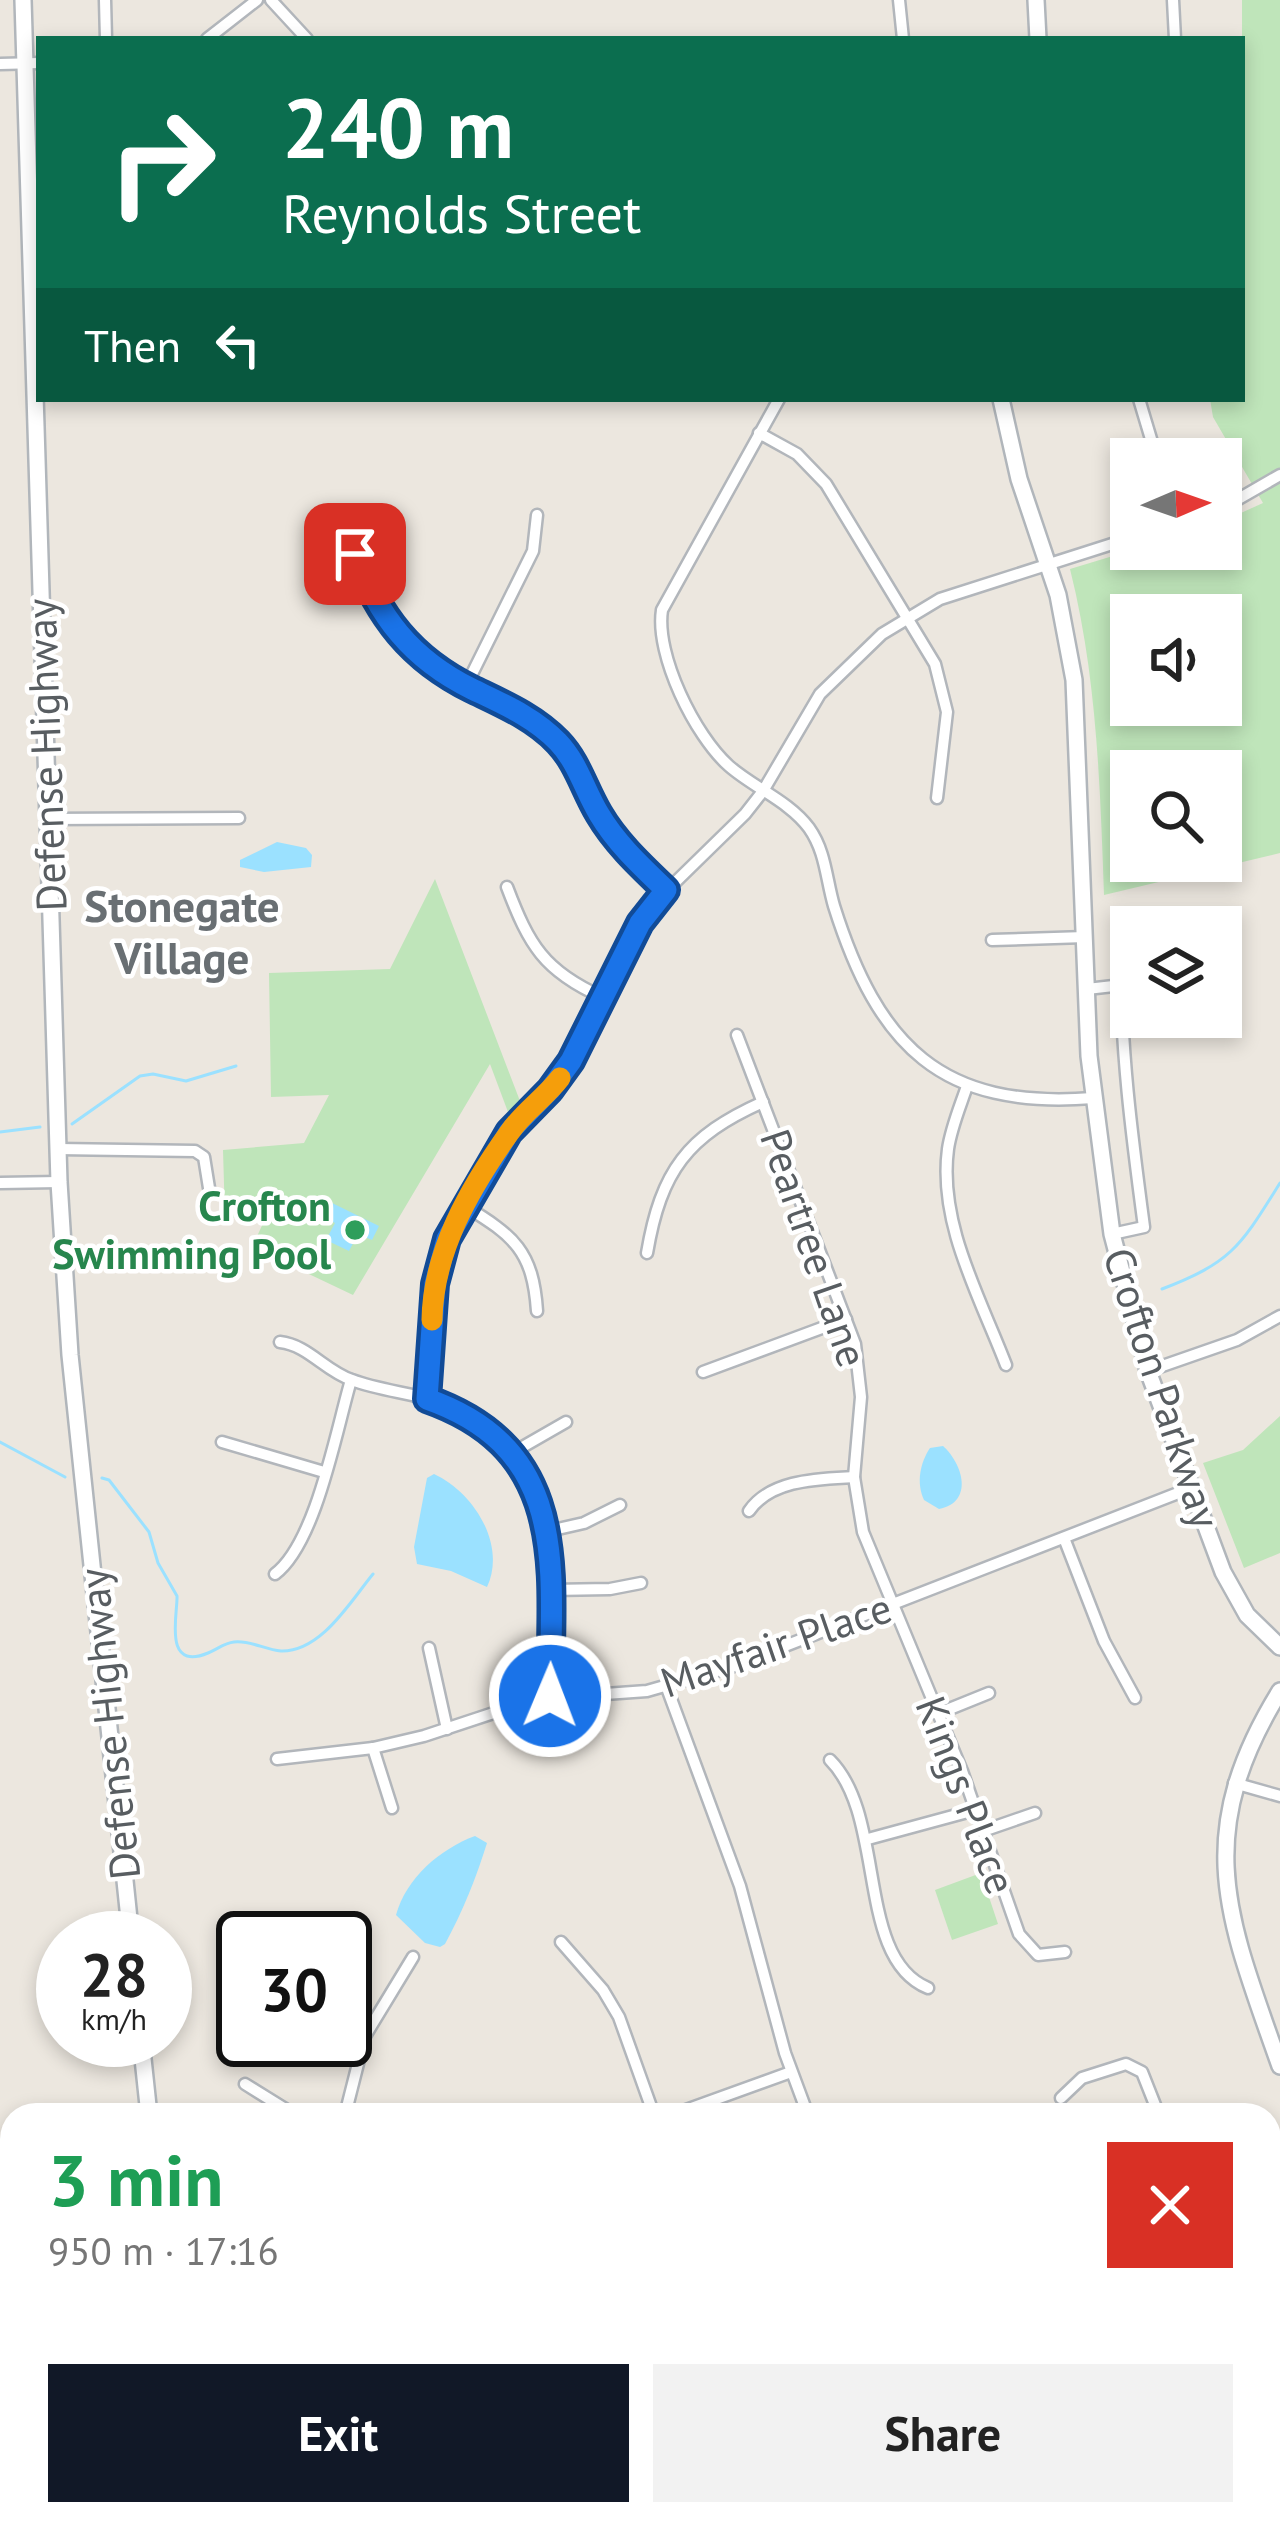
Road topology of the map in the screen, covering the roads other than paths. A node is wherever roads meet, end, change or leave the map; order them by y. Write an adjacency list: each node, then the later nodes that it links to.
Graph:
1 (23, 0): 14 (main road, Defense Highway)
2 (105, 0): 8 (street)
3 (257, 0): 9 (street)
4 (271, 0): 10 (street)
5 (899, 0): 11 (street)
6 (1036, 0): 12 (main road)
7 (1173, 0): 13 (street)
8 (106, 36)
9 (211, 36)
10 (304, 36)
11 (903, 36)
12 (1038, 36)
13 (1174, 36)
14 (32, 63): 15 (street); 16 (main road, Defense Highway)
15 (0, 64)
16 (35, 274): 17 (main road, Defense Highway)
17 (36, 316)
18 (38, 402): 35 (main road, Defense Highway)
19 (777, 402): 22 (street)
20 (1002, 402): 29 (main road, Crofton Parkway)
21 (1140, 402): 23 (street)
22 (759, 434): 30 (street); 32 (street)
23 (1151, 438)
24 (1280, 475): 25 (street)
25 (1242, 497)
26 (537, 515): 31 (street)
27 (344, 523): 31 (street)
28 (1110, 544): 29 (street)
29 (1049, 563): 30 (street); 38 (main road, Crofton Parkway)
30 (906, 617): 32 (street); 33 (street)
31 (466, 686): 37 (street)
32 (763, 791): 37 (street); 45 (street)
33 (937, 798)
34 (239, 818): 35 (street)
35 (48, 819): 48 (main road, Defense Highway)
36 (507, 887): 42 (street)
37 (666, 890): 42 (street)
38 (1085, 937): 39 (street); 41 (main road, Crofton Parkway)
39 (992, 940)
40 (1110, 987): 41 (street)
41 (1087, 989): 46 (main road, Crofton Parkway)
42 (602, 997): 52 (street)
43 (737, 1035): 47 (street, Peartree Lane)
44 (1125, 1038): 53 (street)
45 (968, 1086): 46 (street); 59 (street)
46 (1093, 1098): 53 (main road, Crofton Parkway)
47 (763, 1102): 54 (street); 57 (street, Peartree Lane)
48 (58, 1149): 49 (main road, Defense Highway); 51 (street)
49 (59, 1182): 50 (street); 97 (main road, Defense Highway)
50 (0, 1183)
51 (209, 1188)
52 (465, 1206): 55 (street); 63 (street)
53 (1112, 1234): 60 (main road, Crofton Parkway)
54 (647, 1253)
55 (537, 1311)
56 (1280, 1316): 60 (street)
57 (846, 1319): 61 (street); 68 (street, Peartree Lane)
58 (280, 1342): 62 (street)
59 (1006, 1365)
60 (1148, 1370): 69 (main road, Crofton Parkway)
61 (703, 1372)
62 (351, 1380): 63 (street); 67 (street)
63 (427, 1399): 66 (street)
64 (566, 1422): 66 (street)
65 (222, 1442): 67 (street)
66 (512, 1453): 72 (street)
67 (324, 1472): 74 (street)
68 (854, 1477): 71 (street); 77 (street, Peartree Lane)
69 (1191, 1488): 73 (street, Mayfair Place); 78 (main road, Crofton Parkway)
70 (620, 1505): 72 (street)
71 (749, 1511)
72 (549, 1532): 76 (street)
73 (1064, 1538): 77 (street, Mayfair Place); 84 (street)
74 (275, 1574)
75 (641, 1583): 76 (street)
76 (551, 1590): 83 (street)
77 (890, 1605): 80 (street, Mayfair Place); 85 (street, Kings Place)
78 (1280, 1647)
79 (429, 1648): 86 (street)
80 (667, 1688): 83 (street, Mayfair Place); 104 (street)
81 (1280, 1691): 90 (main road)
82 (989, 1693): 85 (street)
83 (550, 1696): 86 (street, Mayfair Place)
84 (1135, 1698)
85 (937, 1714): 93 (street, Kings Place)
86 (447, 1729): 87 (street, Mayfair Place)
87 (373, 1748): 88 (street, Mayfair Place); 92 (street)
88 (277, 1759)
89 (830, 1760): 96 (street)
90 (1234, 1784): 91 (street); 102 (main road)
91 (1280, 1796)
92 (392, 1808)
93 (975, 1810): 95 (street, Kings Place); 96 (street)
94 (1035, 1813): 95 (street)
95 (983, 1831): 99 (street, Kings Place)
96 (868, 1839): 101 (street)
97 (128, 1911)
98 (562, 1942): 110 (street)
99 (1064, 1952)
100 (413, 1957): 109 (street)
101 (928, 1988)
102 (1280, 2066)
103 (144, 2067): 107 (main road)
104 (791, 2072): 111 (street); 112 (street)
105 (245, 2084): 108 (street)
106 (1061, 2098): 113 (street)
107 (148, 2103)
108 (276, 2103)
109 (348, 2103)
110 (650, 2103)
111 (705, 2103)
112 (803, 2103)
113 (1154, 2103)

